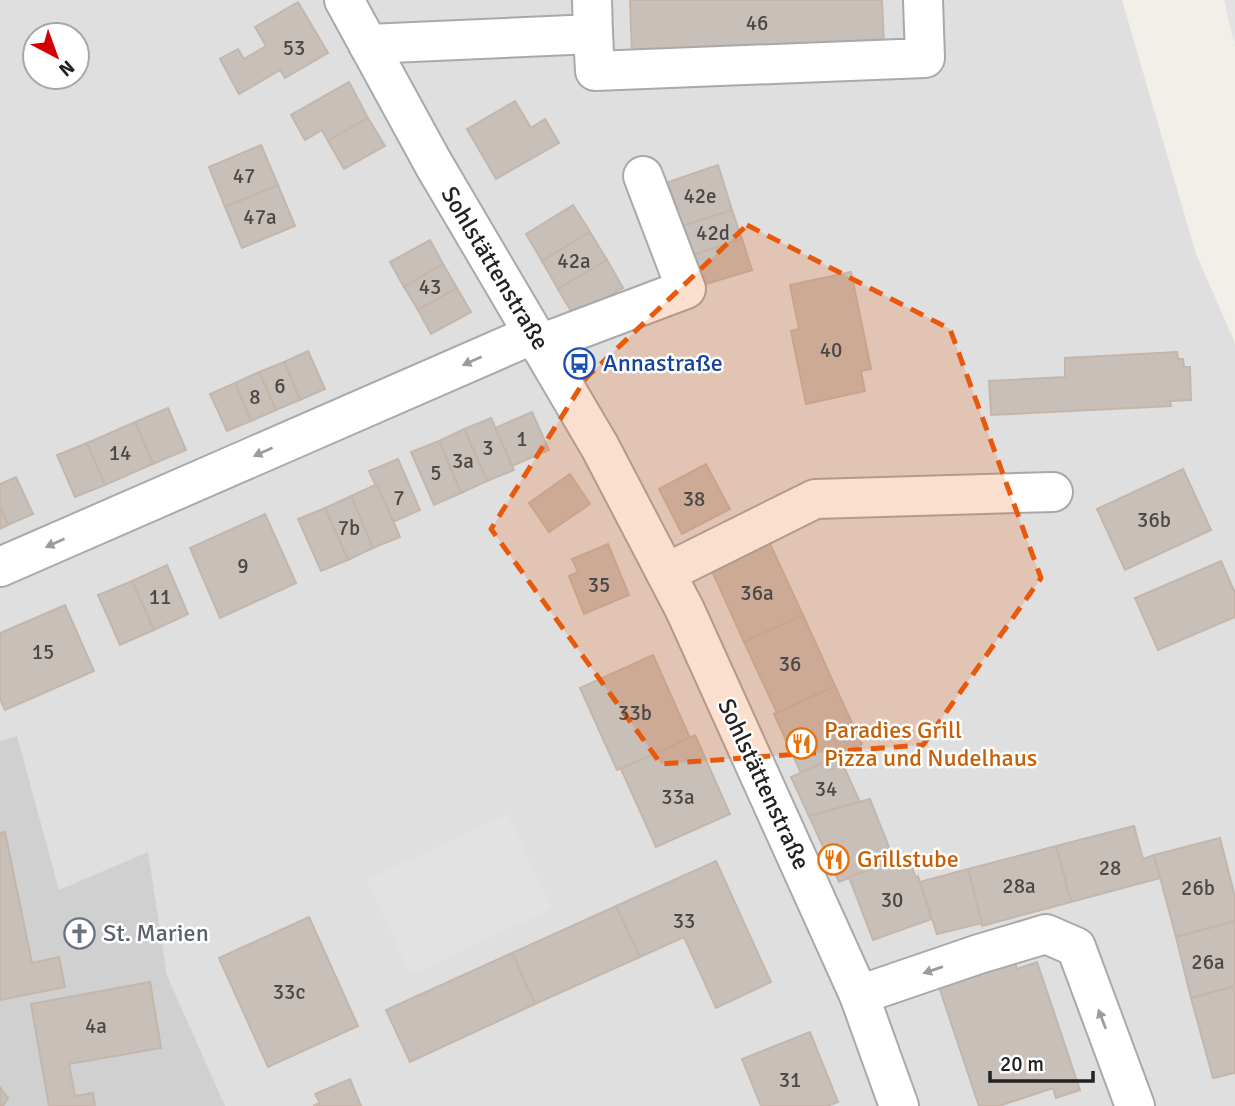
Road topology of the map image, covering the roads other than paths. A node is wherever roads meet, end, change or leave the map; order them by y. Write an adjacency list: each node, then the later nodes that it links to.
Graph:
1 (344, 0): 4 (street, Sohlstättenstraße)
2 (923, 0): 3 (street)
3 (592, 17): 4 (street)
4 (368, 44): 6 (street, Sohlstättenstraße)
5 (643, 176): 6 (street)
6 (537, 339): 8 (street, one-way to 8); 9 (street, Sohlstättenstraße)
7 (1054, 492): 9 (street)
8 (0, 567)
9 (666, 573): 10 (street, Sohlstättenstraße)
10 (859, 995): 11 (street, Sohlstättenstraße); 12 (street, one-way to 10)
11 (899, 1106)
12 (1135, 1106)

